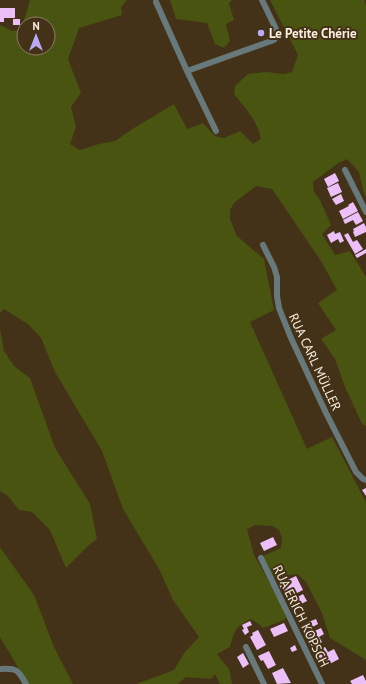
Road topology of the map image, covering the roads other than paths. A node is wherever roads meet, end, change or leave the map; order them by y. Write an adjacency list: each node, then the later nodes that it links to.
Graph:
1 (262, 0): 3 (street)
2 (156, 2): 3 (street)
3 (187, 71): 4 (street)
4 (216, 131)
5 (345, 170): 6 (street)
6 (366, 212)
7 (263, 246): 8 (street, RUA CARL MÜLLER)
8 (366, 480)
9 (261, 558): 14 (street, RUA ERICH KOPSCH)
10 (246, 647): 13 (street)
11 (1, 669): 12 (street)
12 (26, 684)
13 (264, 684)
14 (322, 684)

